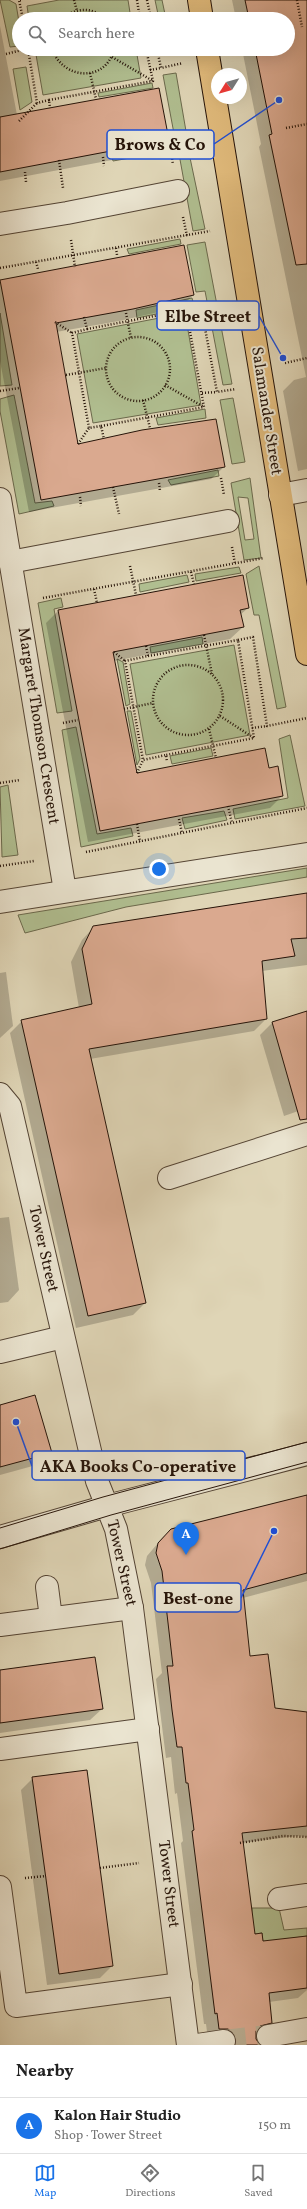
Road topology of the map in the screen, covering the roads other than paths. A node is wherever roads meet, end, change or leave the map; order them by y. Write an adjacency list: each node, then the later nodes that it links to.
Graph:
1 (199, 0): 2 (main road)
2 (201, 12)
3 (208, 56): 7 (main road, Salamander Street)
4 (178, 190): 5 (street)
5 (0, 224)
6 (307, 490): 7 (street)
7 (280, 495): 11 (main road, Salamander Street)
8 (0, 499): 10 (street, Margaret Thomson Crescent)
9 (228, 521): 10 (street)
10 (10, 562): 13 (street, Margaret Thomson Crescent)
11 (307, 654)
12 (307, 854): 13 (street)
13 (65, 891): 14 (street)
14 (0, 902)
15 (0, 1094): 18 (street, Tower Street)
16 (307, 1134): 17 (street)
17 (169, 1178)
18 (63, 1337): 19 (street); 21 (street, Tower Street)
19 (0, 1352)
20 (307, 1454): 21 (street)
21 (107, 1506): 22 (street); 24 (street, Tower Street)
22 (0, 1537)
23 (47, 1587): 25 (street)
24 (132, 1608): 25 (street); 27 (street, Tower Street)
25 (51, 1618): 26 (street)
26 (0, 1625)
27 (148, 1729): 28 (street); 32 (street, Tower Street)
28 (0, 1749)
29 (0, 1886): 32 (street)
30 (307, 1895): 31 (street)
31 (279, 1899)
32 (181, 1984): 36 (street, Tower Street)
33 (307, 2029): 34 (street)
34 (268, 2036)
35 (224, 2042): 37 (street)
36 (188, 2045)
37 (197, 2045)

